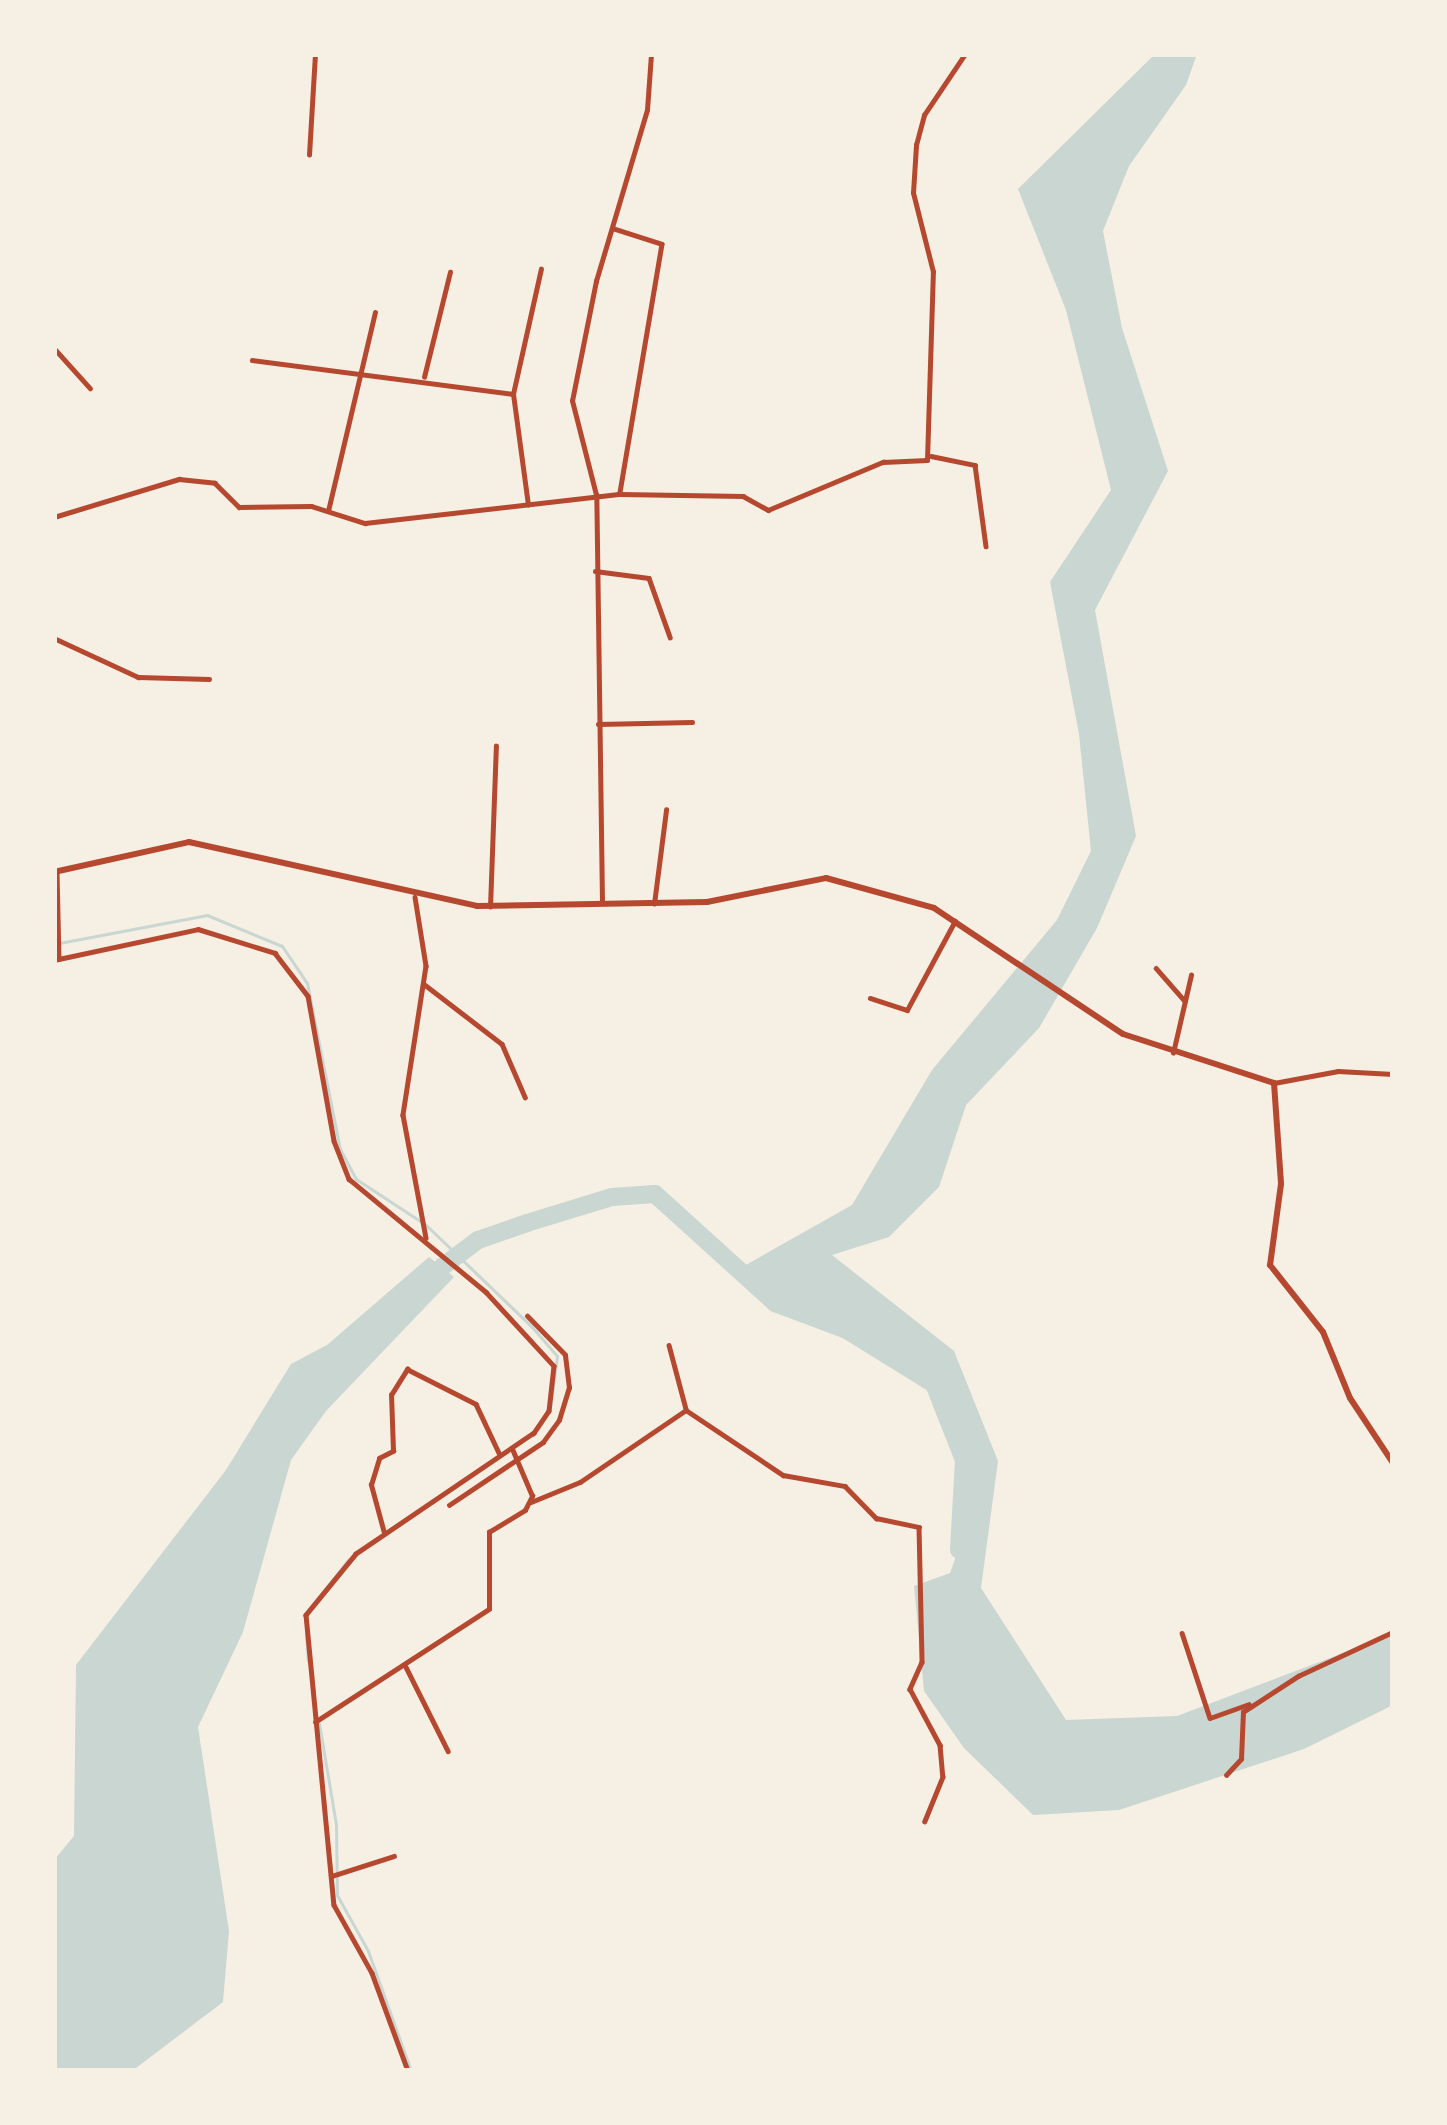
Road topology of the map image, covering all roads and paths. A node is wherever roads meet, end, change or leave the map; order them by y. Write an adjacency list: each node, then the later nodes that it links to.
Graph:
1 (315, 54): 4 (street)
2 (651, 54): 5 (street)
3 (965, 54): 15 (street)
4 (309, 155)
5 (612, 228): 16 (street); 17 (street)
6 (542, 269): 14 (street)
7 (450, 272): 12 (street)
8 (375, 312): 11 (street)
9 (54, 348): 13 (street)
10 (252, 360): 11 (street)
11 (362, 372): 12 (street); 19 (street)
12 (424, 377): 14 (street)
13 (90, 388)
14 (513, 394): 18 (street)
15 (931, 456): 16 (street); 21 (street)
16 (620, 494): 17 (street)
17 (596, 495): 18 (street); 22 (street)
18 (528, 506): 19 (street)
19 (328, 511): 20 (street)
20 (54, 517)
21 (986, 546)
22 (595, 571): 24 (street); 27 (street)
23 (54, 638): 25 (street)
24 (670, 638)
25 (208, 679)
26 (692, 722): 27 (street)
27 (598, 724): 32 (street)
28 (496, 746): 34 (street)
29 (666, 810): 33 (street)
30 (56, 872): 31 (street); 36 (street)
31 (416, 897): 34 (street); 39 (street)
32 (602, 903): 33 (street); 34 (street)
33 (653, 904): 35 (street)
34 (490, 907)
35 (955, 921): 40 (street); 42 (street)
36 (57, 960): 46 (street)
37 (1156, 968): 41 (street)
38 (1191, 975): 41 (street)
39 (424, 984): 45 (street); 46 (street)
40 (870, 998)
41 (1185, 1001): 42 (street)
42 (1173, 1053): 44 (street)
43 (1393, 1074): 44 (street)
44 (1274, 1083): 53 (street)
45 (525, 1096)
46 (429, 1241): 48 (street)
47 (527, 1316): 48 (street)
48 (540, 1336): 51 (street); 51 (street)
49 (669, 1345): 50 (street)
50 (686, 1410): 54 (street); 64 (street)
51 (515, 1453): 52 (street); 54 (street); 55 (street)
52 (500, 1455): 56 (street); 56 (street)
53 (1393, 1463)
54 (531, 1502): 59 (street)
55 (449, 1505)
56 (384, 1534): 61 (street)
57 (1393, 1633): 60 (street)
58 (1182, 1634): 60 (street)
59 (406, 1667): 61 (street); 62 (street)
60 (1255, 1702): 63 (street)
61 (318, 1720): 66 (street)
62 (448, 1751)
63 (1226, 1774)
64 (925, 1821)
65 (394, 1856): 66 (street)
66 (335, 1875): 67 (street)
67 (408, 2071)

